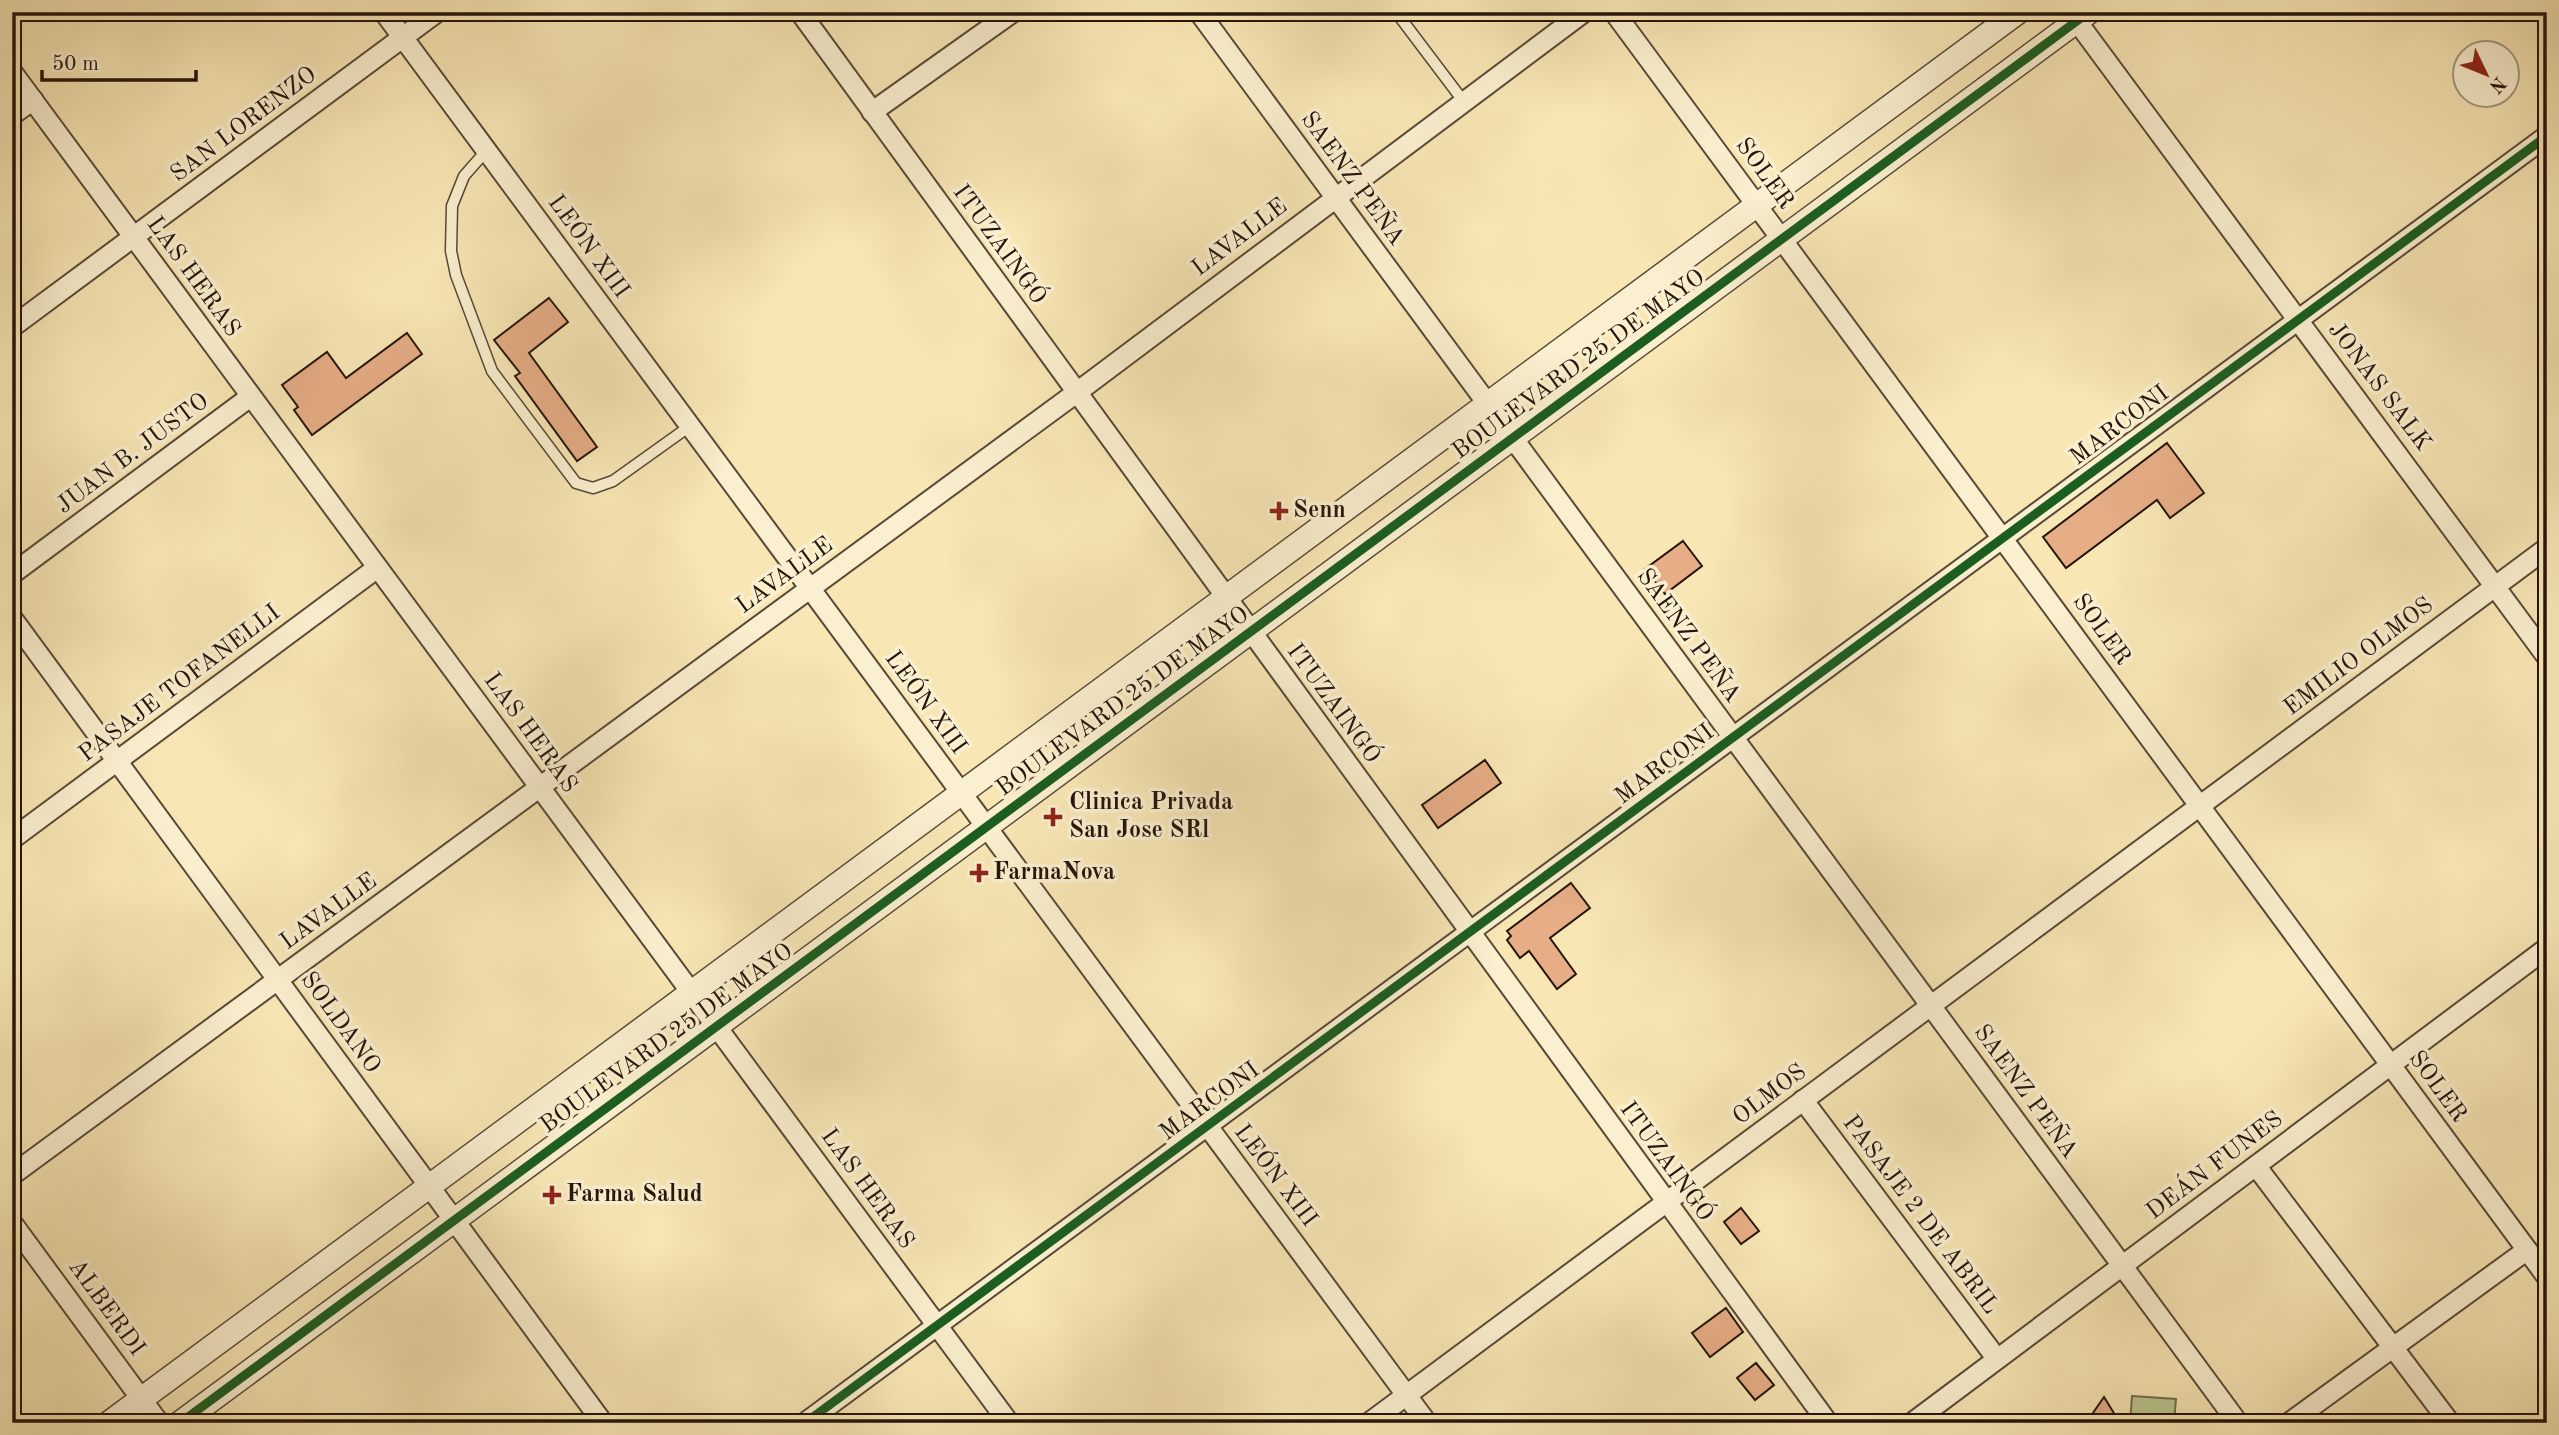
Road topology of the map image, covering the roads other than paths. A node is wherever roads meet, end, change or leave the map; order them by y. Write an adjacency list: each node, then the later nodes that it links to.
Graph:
1 (384, 12): 11 (street, LEÓN XIII)
2 (437, 12): 11 (street, SAN LORENZO)
3 (800, 12): 15 (street, ITUZAINGÓ)
4 (1013, 12): 15 (street)
5 (1199, 12): 19 (street, SAENZ PEÑA)
6 (1396, 12): 14 (lane)
7 (1584, 12): 14 (street, LAVALLE)
8 (1614, 12): 20 (street, SOLER)
9 (2018, 12): 20 (street, BOULEVARD 25 DE MAYO)
10 (2079, 15): 22 (street, BOULEVARD 25 DE MAYO); 23 (street, JONAS SALK)
11 (402, 37): 18 (street, LEÓN XIII); 21 (street, SAN LORENZO)
12 (12, 72): 13 (street, LAS HERAS)
13 (33, 100): 16 (street); 21 (street, LAS HERAS)
14 (1464, 102): 19 (street, LAVALLE)
15 (873, 112): 25 (street, ITUZAINGÓ)
16 (12, 116)
17 (2547, 136): 23 (street, MARCONI)
18 (486, 151): 28 (street, LEÓN XIII); 28 (lane)
19 (1335, 198): 25 (street, LAVALLE); 27 (street, SAENZ PEÑA)
20 (1757, 205): 22 (street, SOLER); 27 (street, BOULEVARD 25 DE MAYO)
21 (133, 237): 24 (street, SAN LORENZO); 26 (street, LAS HERAS)
22 (1782, 239): 29 (street, BOULEVARD 25 DE MAYO); 30 (street, SOLER)
23 (2297, 318): 30 (street, MARCONI); 34 (street, JONAS SALK)
24 (12, 327)
25 (1076, 393): 35 (street, LAVALLE); 36 (street, ITUZAINGÓ)
26 (250, 397): 32 (street, LAS HERAS); 33 (street, JUAN B. JUSTO)
27 (1487, 404): 29 (street, SAENZ PEÑA); 36 (street, BOULEVARD 25 DE MAYO)
28 (690, 426): 35 (street, LEÓN XIII)
29 (1512, 438): 38 (street, BOULEVARD 25 DE MAYO); 40 (street, SAENZ PEÑA)
30 (2002, 538): 40 (street, MARCONI); 44 (street, SOLER)
31 (2547, 548): 34 (street, EMILIO OLMOS)
32 (377, 568): 41 (street, PASAJE TOFANELLI); 42 (street, LAS HERAS)
33 (12, 575)
34 (2495, 586): 39 (street, JONAS SALK); 44 (street, EMILIO OLMOS)
35 (810, 589): 42 (street, LAVALLE); 43 (street, LEÓN XIII)
36 (1226, 598): 38 (street, ITUZAINGÓ); 43 (street, BOULEVARD 25 DE MAYO)
37 (12, 618): 41 (street, SOLDANO)
38 (1250, 632): 45 (street, BOULEVARD 25 DE MAYO); 47 (street, ITUZAINGÓ)
39 (2547, 657)
40 (1733, 738): 47 (street, MARCONI); 51 (street, SAENZ PEÑA)
41 (117, 761): 46 (street, PASAJE TOFANELLI); 49 (street, SOLDANO)
42 (539, 788): 49 (street, LAVALLE); 50 (street, LAS HERAS)
43 (961, 793): 45 (street, LEÓN XIII); 50 (street, BOULEVARD 25 DE MAYO)
44 (2200, 806): 51 (street, OLMOS); 53 (street, SOLER)
45 (986, 827): 52 (street, BOULEVARD 25 DE MAYO); 55 (street, LEÓN XIII)
46 (12, 839)
47 (1470, 934): 55 (street, MARCONI); 59 (street, ITUZAINGÓ)
48 (2547, 948): 53 (street, DEÁN FUNES)
49 (278, 980): 57 (street, LAVALLE); 58 (street, SOLDANO)
50 (691, 993): 52 (street, LAS HERAS); 58 (street, BOULEVARD 25 DE MAYO)
51 (1931, 1006): 54 (street, OLMOS); 63 (street, SAENZ PEÑA)
52 (716, 1027): 60 (street, BOULEVARD 25 DE MAYO); 65 (street, LAS HERAS)
53 (2391, 1066): 56 (street, DEÁN FUNES); 62 (street, SOLER)
54 (1803, 1101): 59 (street, OLMOS); 67 (street, PASAJE 2 DE ABRIL)
55 (1209, 1128): 65 (street, MARCONI); 68 (street, LEÓN XIII)
56 (2256, 1166): 63 (street, DEÁN FUNES); 66 (street)
57 (12, 1175)
58 (429, 1186): 60 (street, SOLDANO); 69 (street, BOULEVARD 25 DE MAYO)
59 (1665, 1203): 68 (street, OLMOS); 78 (street, ITUZAINGÓ)
60 (454, 1220): 72 (street, BOULEVARD 25 DE MAYO); 73 (street, SOLDANO)
61 (12, 1223): 69 (street, ALBERDI)
62 (2527, 1250): 64 (street, SOLER); 66 (street)
63 (2122, 1266): 67 (street, DEÁN FUNES); 80 (street, SAENZ PEÑA)
64 (2547, 1277)
65 (937, 1326): 74 (street, MARCONI); 75 (street, LAS HERAS)
66 (2393, 1347): 81 (street); 82 (street)
67 (1997, 1359): 79 (street, DEÁN FUNES)
68 (1407, 1395): 76 (street, OLMOS); 77 (street, LEÓN XIII)
69 (142, 1399): 70 (street, BOULEVARD 25 DE MAYO); 71 (street, ALBERDI)
70 (110, 1423)
71 (159, 1423)
72 (180, 1423)
73 (603, 1423)
74 (805, 1423)
75 (1009, 1423)
76 (1369, 1423)
77 (1427, 1423)
78 (1828, 1423)
79 (1912, 1423)
80 (2238, 1423)
81 (2288, 1423)
82 (2450, 1423)

